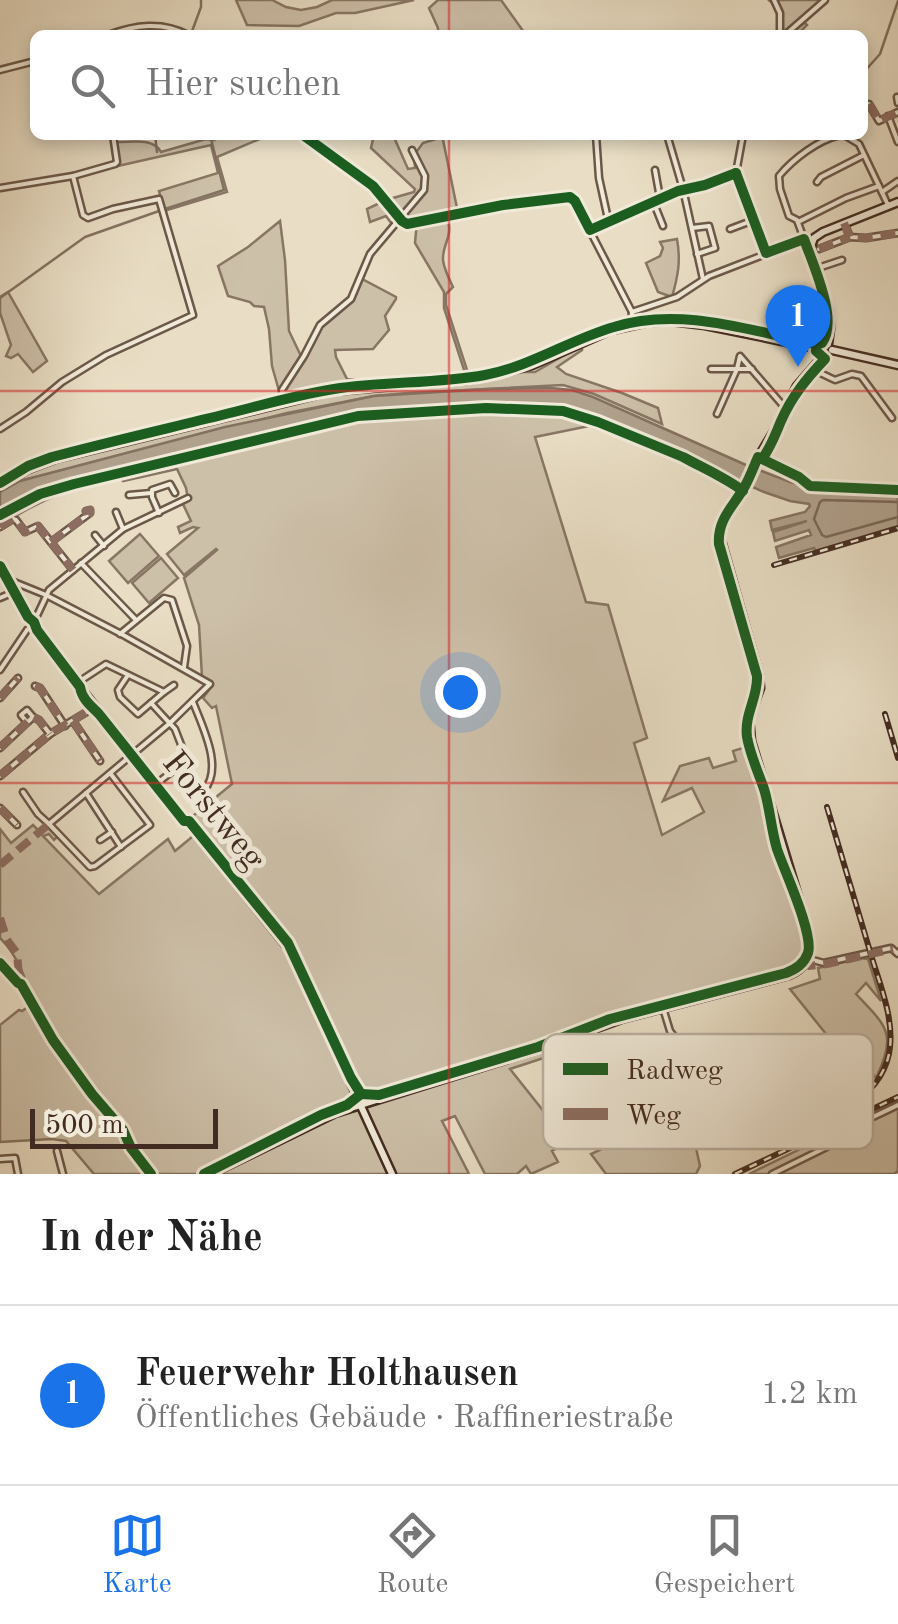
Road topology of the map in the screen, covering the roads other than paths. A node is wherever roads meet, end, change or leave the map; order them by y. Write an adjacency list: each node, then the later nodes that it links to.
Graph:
1 (774, 0): 5 (street)
2 (825, 0): 6 (street)
3 (125, 30): 4 (street)
4 (177, 30)
5 (782, 30)
6 (789, 30)
7 (30, 62): 8 (street)
8 (0, 70)
9 (869, 104): 11 (street)
10 (898, 112): 11 (street)
11 (888, 116): 19 (street)
12 (114, 140): 25 (street)
13 (310, 140): 35 (street)
14 (596, 140): 37 (street)
15 (669, 140): 29 (street)
16 (742, 140): 24 (street)
17 (829, 140): 38 (street)
18 (851, 140): 22 (street)
19 (898, 141): 20 (street)
20 (888, 144)
21 (412, 150): 35 (street)
22 (864, 155): 27 (street); 30 (street)
23 (655, 170): 31 (street)
24 (736, 173): 29 (street); 36 (street)
25 (73, 176): 28 (street); 65 (street)
26 (898, 181): 30 (street)
27 (817, 182)
28 (0, 188)
29 (683, 189): 31 (street); 41 (street)
30 (881, 190): 34 (street); 38 (street)
31 (660, 198): 32 (street)
32 (653, 201): 37 (street); 40 (street)
33 (898, 202): 34 (street)
34 (888, 205): 39 (street)
35 (400, 219): 43 (street); 61 (street)
36 (754, 220): 42 (street); 48 (street)
37 (608, 222): 43 (street)
38 (798, 222): 46 (street)
39 (844, 224): 45 (street); 46 (street)
40 (663, 226)
41 (692, 228): 49 (street); 49 (street)
42 (730, 229)
43 (590, 230): 53 (street)
44 (898, 233): 45 (street)
45 (850, 237): 47 (street)
46 (808, 240): 48 (street); 51 (street)
47 (820, 249)
48 (766, 253): 52 (street)
49 (698, 254): 52 (street)
50 (842, 260): 51 (street)
51 (816, 268): 55 (street)
52 (704, 280): 53 (street)
53 (632, 312): 54 (street)
54 (631, 324): 55 (street); 61 (street)
55 (826, 349): 56 (street); 60 (street)
56 (898, 365)
57 (710, 369): 58 (street)
58 (737, 369): 59 (street); 59 (street); 63 (street)
59 (752, 369): 62 (street)
60 (812, 369): 62 (street); 64 (street)
61 (284, 402): 68 (street)
62 (786, 409): 66 (street)
63 (717, 414)
64 (892, 418)
65 (0, 430)
66 (757, 460): 67 (street); 127 (street)
67 (804, 483)
68 (0, 486)
69 (151, 493): 70 (street); 71 (street); 74 (street)
70 (175, 493)
71 (129, 495)
72 (188, 498): 74 (street)
73 (116, 512): 77 (street)
74 (160, 513): 77 (street)
75 (88, 515): 79 (street)
76 (0, 527): 79 (street)
77 (123, 529): 80 (street)
78 (95, 535): 80 (street)
79 (50, 542): 83 (street)
80 (104, 546): 81 (street)
81 (82, 564): 83 (street); 88 (street)
82 (0, 566): 84 (street, Forstweg)
83 (73, 570): 86 (street)
84 (8, 579): 85 (street, Forstweg); 86 (street)
85 (15, 591): 87 (street); 89 (street, Forstweg)
86 (46, 595): 89 (street); 90 (street)
87 (0, 598)
88 (136, 620): 90 (street); 91 (street)
89 (34, 623): 92 (street); 95 (street, Forstweg)
90 (120, 634): 91 (street)
91 (184, 668): 100 (street)
92 (0, 670)
93 (128, 675): 95 (street); 98 (street); 101 (street)
94 (18, 678): 99 (street)
95 (77, 683): 102 (street, Forstweg)
96 (174, 685): 98 (street)
97 (36, 686): 107 (street)
98 (164, 692): 101 (street)
99 (0, 698)
100 (193, 702): 106 (street); 113 (street)
101 (152, 703): 106 (street)
102 (95, 706): 104 (street); 112 (street, Forstweg)
103 (33, 718): 105 (street); 105 (street); 108 (street)
104 (73, 721): 107 (street); 114 (street)
105 (28, 722): 110 (street)
106 (170, 723): 112 (street); 113 (street)
107 (65, 726): 108 (street)
108 (50, 734): 116 (street)
109 (0, 736): 110 (street)
110 (6, 742): 111 (street)
111 (0, 748)
112 (132, 753): 115 (street); 117 (street, Forstweg)
113 (186, 760): 117 (street)
114 (100, 761)
115 (110, 773): 119 (street); 125 (street)
116 (0, 776)
117 (156, 784): 134 (street, Forstweg)
118 (23, 792): 121 (street)
119 (86, 793): 121 (street); 123 (street)
120 (0, 808): 122 (street)
121 (48, 824): 125 (street)
122 (17, 825)
123 (112, 832): 124 (street); 125 (street)
124 (100, 840)
125 (121, 847)
126 (898, 954): 127 (street)
127 (809, 958): 130 (street)
128 (1, 966): 129 (street)
129 (13, 977)
130 (663, 1008): 131 (street); 132 (street)
131 (581, 1034)
132 (672, 1034)
133 (543, 1047): 135 (street)
134 (355, 1093): 135 (street); 136 (street, Forstweg)
135 (380, 1098): 136 (street)
136 (360, 1104): 138 (street); 139 (street)
137 (898, 1105): 140 (street)
138 (343, 1110): 139 (street); 146 (street)
139 (364, 1115): 147 (street)
140 (873, 1117)
141 (821, 1149): 148 (street)
142 (57, 1151): 145 (street)
143 (0, 1159): 144 (street)
144 (20, 1173)
145 (63, 1174)
146 (210, 1174)
147 (392, 1174)
148 (772, 1174)

